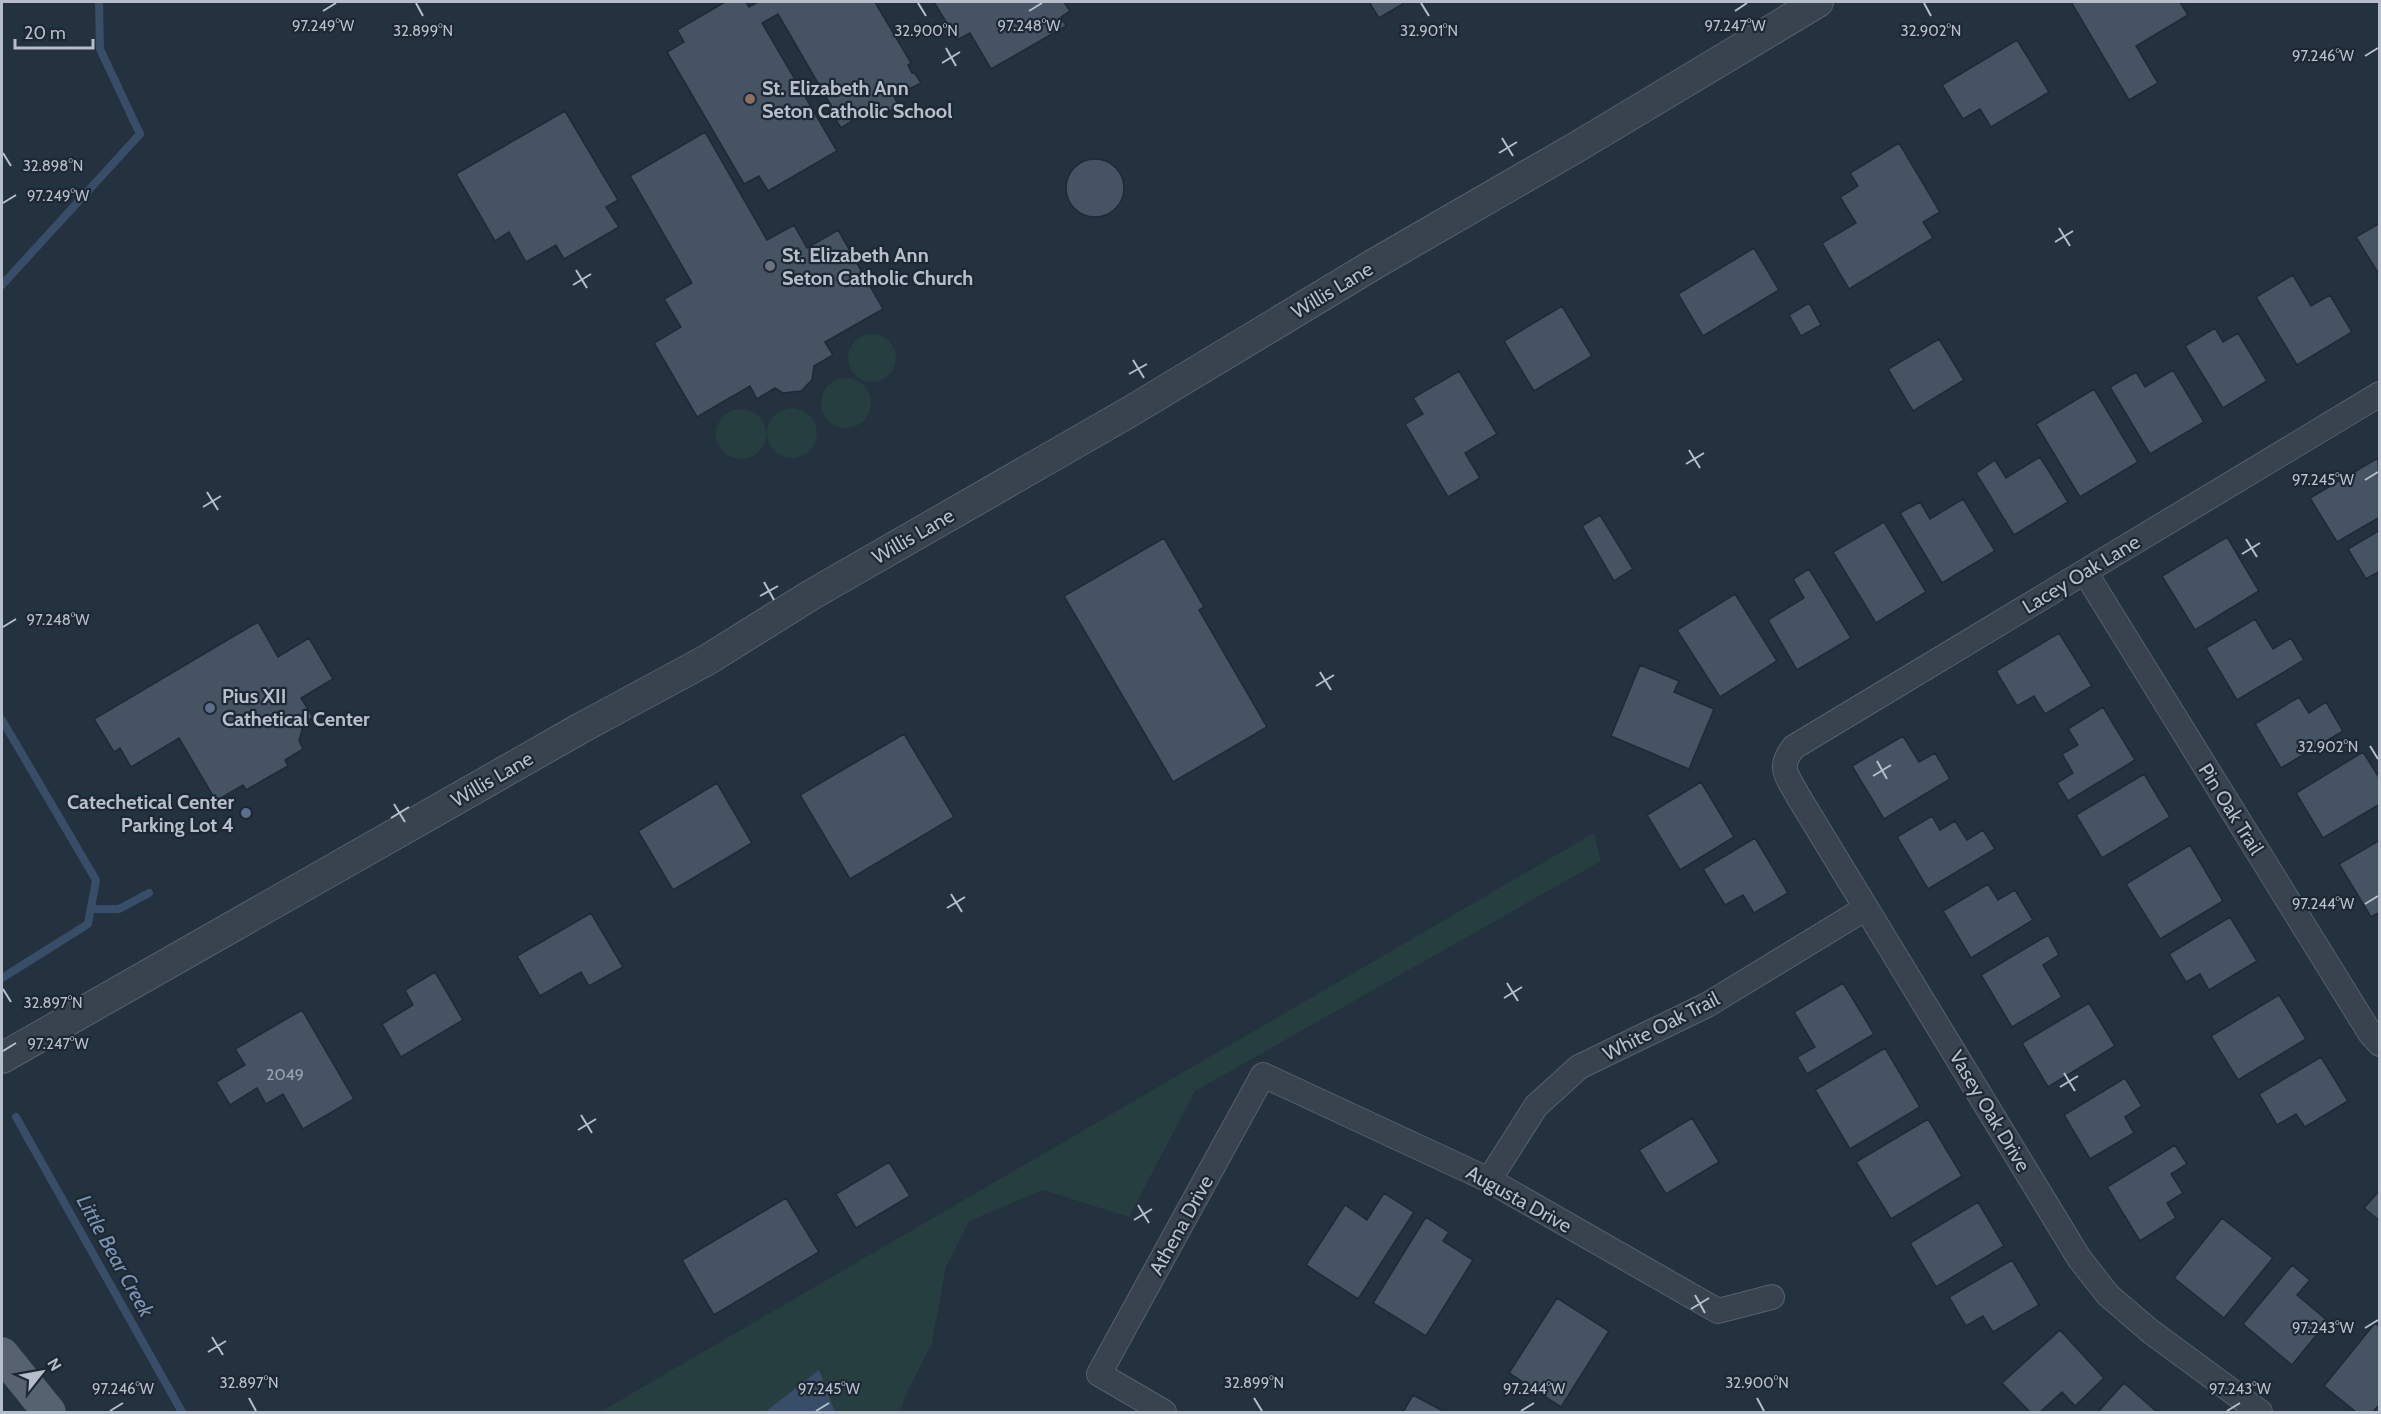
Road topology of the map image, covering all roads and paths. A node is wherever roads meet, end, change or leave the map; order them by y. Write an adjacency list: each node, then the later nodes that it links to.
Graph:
1 (1818, 2): 7 (street, Willis Lane)
2 (2379, 394): 3 (street, Lacey Oak Lane)
3 (2085, 572): 4 (street, Lacey Oak Lane); 6 (street, Pin Oak Trail)
4 (1785, 758): 5 (street, Vasey Oak Drive)
5 (1866, 908): 9 (street, White Oak Trail); 14 (street, Vasey Oak Drive)
6 (2379, 1044)
7 (2, 1058)
8 (1263, 1075): 9 (street, Augusta Drive); 13 (street, Athena Drive)
9 (1489, 1180): 10 (street, Augusta Drive)
10 (1772, 1297)
11 (2, 1354): 12 (main road)
12 (49, 1413)
13 (1164, 1413)
14 (2260, 1413)

